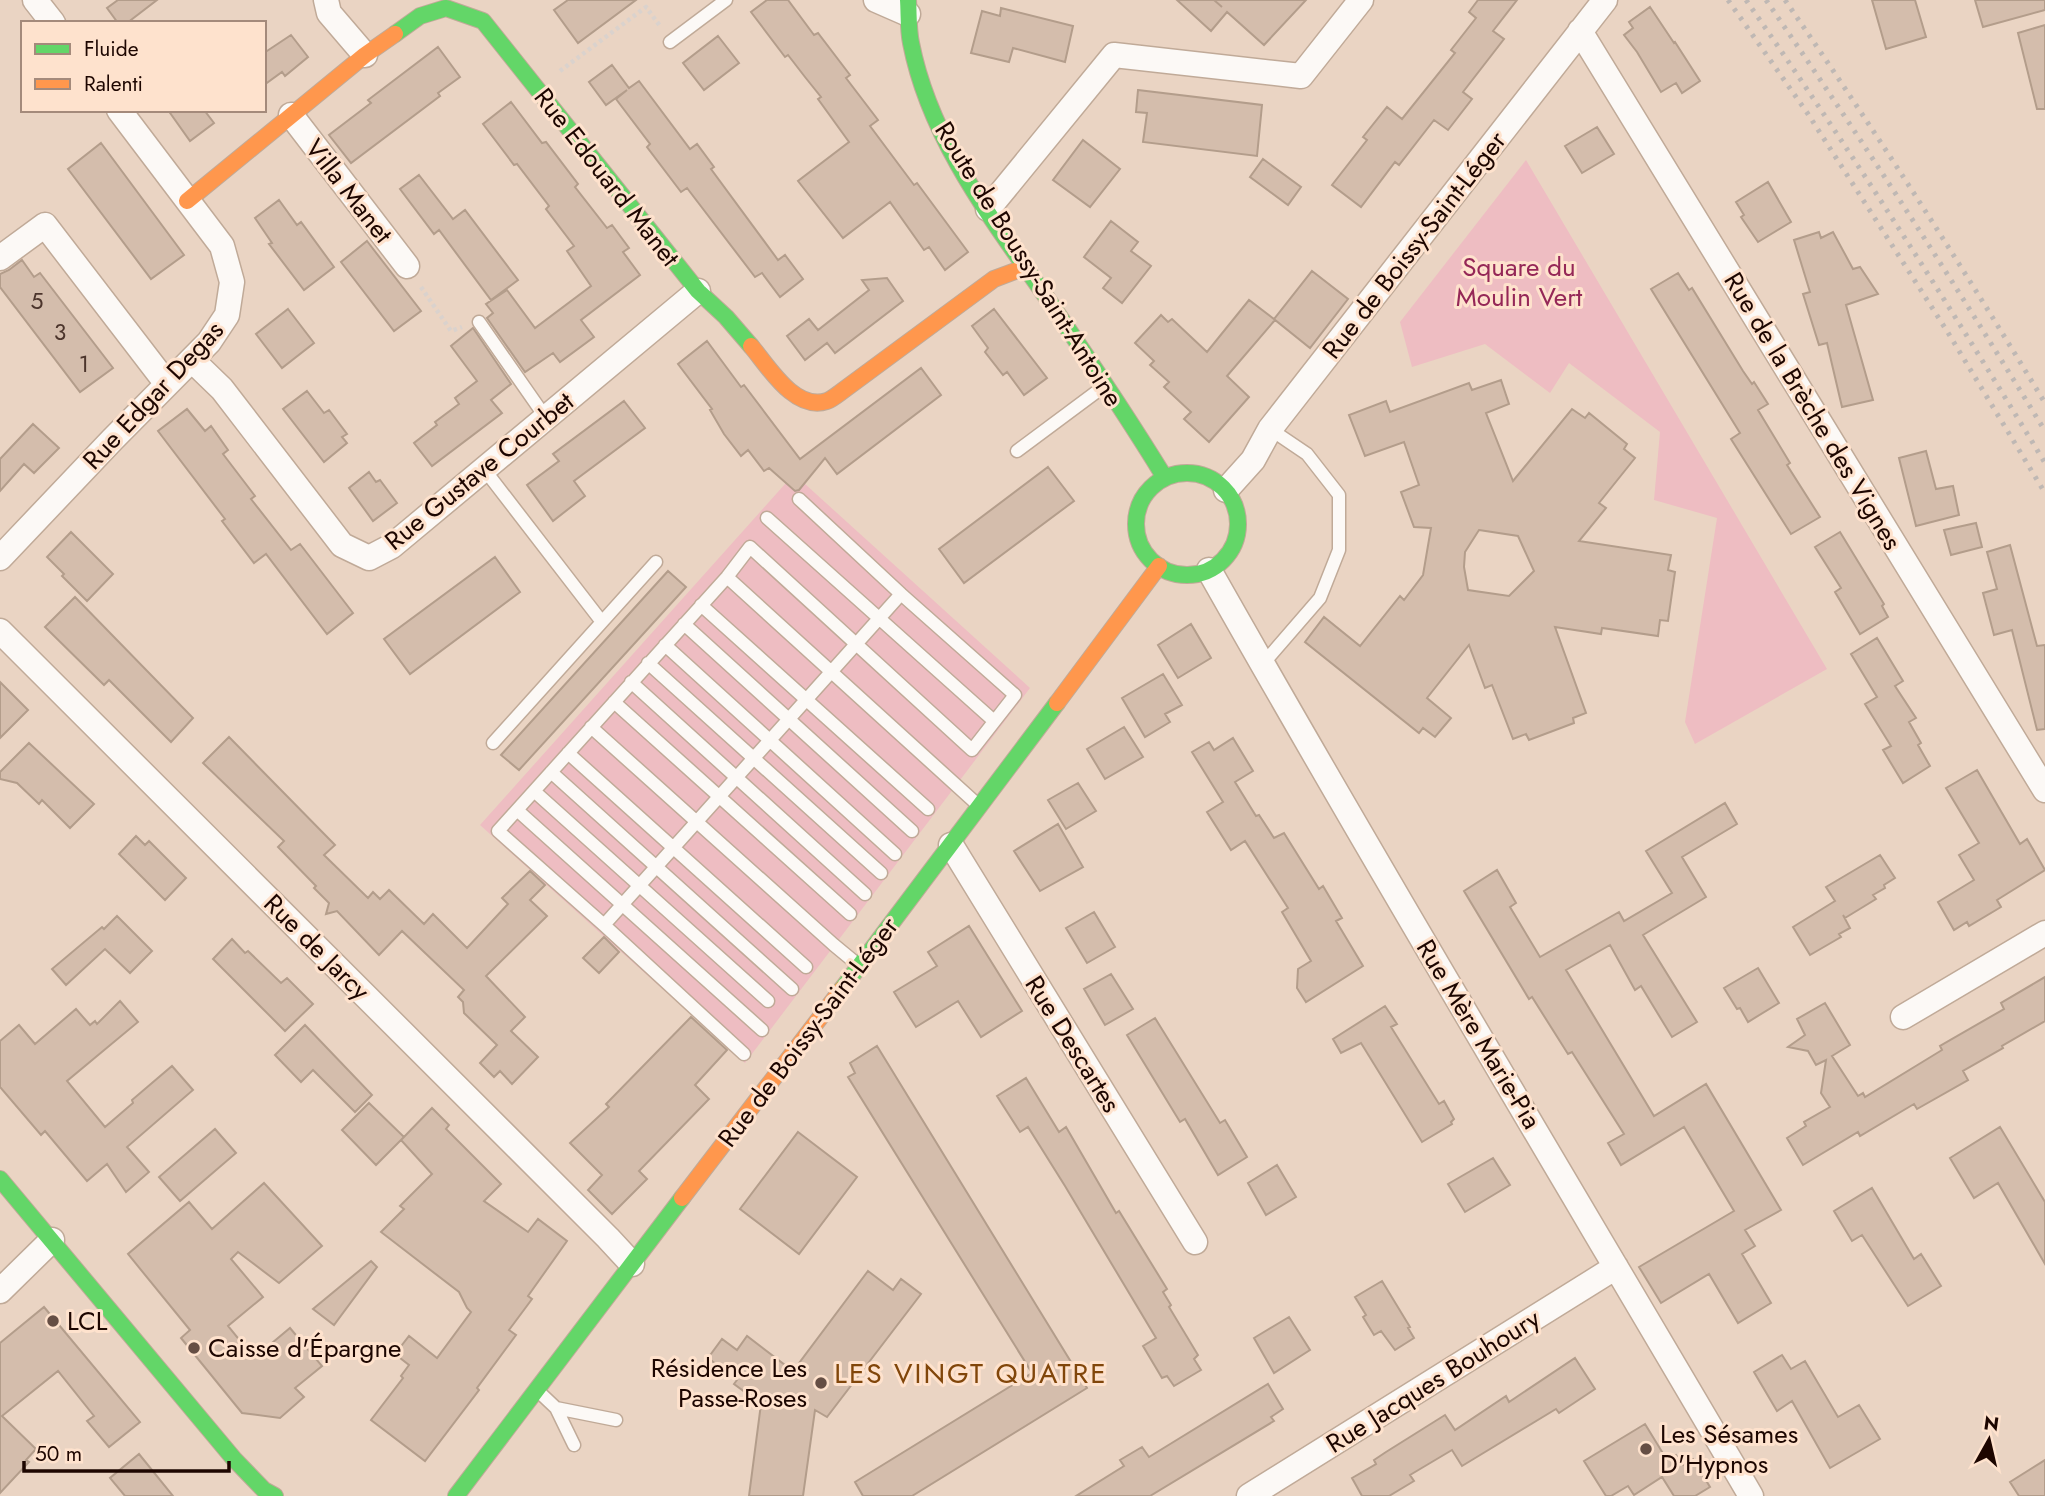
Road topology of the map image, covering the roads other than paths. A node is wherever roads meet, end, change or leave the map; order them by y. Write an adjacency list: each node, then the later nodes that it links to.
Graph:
1 (35, 0): 8 (street)
2 (326, 0): 11 (street)
3 (726, 0): 10 (lane)
4 (876, 0): 7 (street)
5 (1361, 0): 15 (street)
6 (1605, 0): 9 (street, Rue de Boissy-Saint-Léger)
7 (908, 7): 15 (main road, Route de Boussy-Saint-Antoine)
8 (51, 21)
9 (1580, 31): 25 (street, Rue de Boissy-Saint-Léger); 60 (street, Rue de la Brèche des Vignes)
10 (670, 42)
11 (365, 55): 13 (main road, Rue Edouard Manet); 19 (main road, Rue Edouard Manet)
12 (120, 112): 14 (street, Rue Edgar Degas)
13 (291, 115): 14 (main road, Rue Edouard Manet); 17 (street, Villa Manet)
14 (187, 201): 21 (street, Rue Edgar Degas)
15 (988, 209): 18 (main road, Route de Boussy-Saint-Antoine)
16 (0, 258): 22 (street)
17 (407, 266)
18 (1026, 267): 19 (main road, Rue Edouard Manet); 23 (main road, Route de Boussy-Saint-Antoine)
19 (698, 291): 24 (street, Rue Gustave Courbet)
20 (478, 322): 24 (lane)
21 (192, 360): 22 (street, Rue Edgar Degas); 27 (street, Rue Gustave Courbet)
22 (167, 384): 32 (street, Rue Edgar Degas)
23 (1106, 385): 26 (lane); 28 (main road, Route de Boussy-Saint-Antoine)
24 (546, 418): 27 (street, Rue Gustave Courbet)
25 (1270, 429): 29 (street, Rue de Boissy-Saint-Léger); 46 (lane)
26 (1017, 451)
27 (484, 469): 40 (lane)
28 (1165, 478): 29 (main road); 34 (main road)
29 (1226, 490): 35 (main road)
30 (799, 499): 37 (lane)
31 (766, 518): 39 (lane)
32 (0, 558)
33 (656, 562): 40 (lane)
34 (1158, 566): 35 (main road); 63 (main road, Rue de Boissy-Saint-Léger)
35 (1209, 570): 46 (street, Rue Mère Marie-Pia)
36 (727, 577): 38 (lane); 44 (lane); 47 (lane)
37 (901, 594): 39 (lane); 52 (lane)
38 (701, 605): 41 (lane); 49 (lane)
39 (879, 619): 44 (lane); 52 (lane)
40 (602, 622): 55 (lane)
41 (684, 624): 43 (lane); 51 (lane)
42 (0, 631): 89 (street, Rue de Jarcy)
43 (665, 645): 45 (lane); 54 (lane)
44 (857, 645): 47 (lane); 52 (lane)
45 (648, 663): 48 (lane); 57 (lane)
46 (1262, 665): 90 (street, Rue Mère Marie-Pia)
47 (832, 673): 49 (lane); 63 (lane)
48 (631, 682): 50 (lane); 59 (lane)
49 (807, 700): 51 (lane); 64 (lane)
50 (614, 702): 53 (lane); 62 (lane)
51 (789, 720): 54 (lane); 67 (lane)
52 (994, 721)
53 (591, 726): 56 (lane); 66 (lane)
54 (771, 741): 57 (lane); 70 (lane)
55 (493, 743)
56 (568, 753): 58 (lane); 69 (lane)
57 (754, 759): 59 (lane); 72 (lane)
58 (551, 772): 61 (lane); 71 (lane)
59 (737, 778): 62 (lane); 74 (lane)
60 (2045, 790)
61 (534, 791): 65 (lane); 73 (lane)
62 (719, 797): 66 (lane); 76 (lane)
63 (979, 807): 68 (main road, Rue de Boissy-Saint-Léger)
64 (928, 809)
65 (517, 810): 75 (lane); 77 (lane)
66 (697, 822): 69 (lane); 79 (lane)
67 (912, 831)
68 (951, 845): 79 (main road, Rue de Boissy-Saint-Léger); 88 (street, Rue Descartes)
69 (674, 848): 71 (lane); 80 (lane)
70 (895, 853)
71 (657, 867): 73 (lane); 81 (lane)
72 (881, 873)
73 (639, 886): 75 (lane); 82 (lane)
74 (865, 894)
75 (622, 905): 77 (lane); 84 (lane)
76 (850, 914)
77 (604, 925): 85 (lane)
78 (2045, 933): 83 (street)
79 (859, 965): 89 (main road, Rue de Boissy-Saint-Léger)
80 (806, 967)
81 (792, 989)
82 (768, 1001)
83 (1903, 1017)
84 (762, 1030)
85 (744, 1054)
86 (0, 1179): 87 (main road)
87 (52, 1240): 91 (street); 96 (main road)
88 (1195, 1242)
89 (632, 1264): 92 (main road, Rue de Boissy-Saint-Léger)
90 (1616, 1267): 98 (street, Rue Jacques Bouhoury); 99 (street, Rue Mère Marie-Pia)
91 (0, 1291)
92 (537, 1391): 93 (lane); 97 (main road, Rue de Boissy-Saint-Léger)
93 (556, 1408): 94 (lane); 95 (lane)
94 (616, 1420)
95 (574, 1445)
96 (275, 1496)
97 (456, 1496)
98 (1249, 1496)
99 (1751, 1496)

